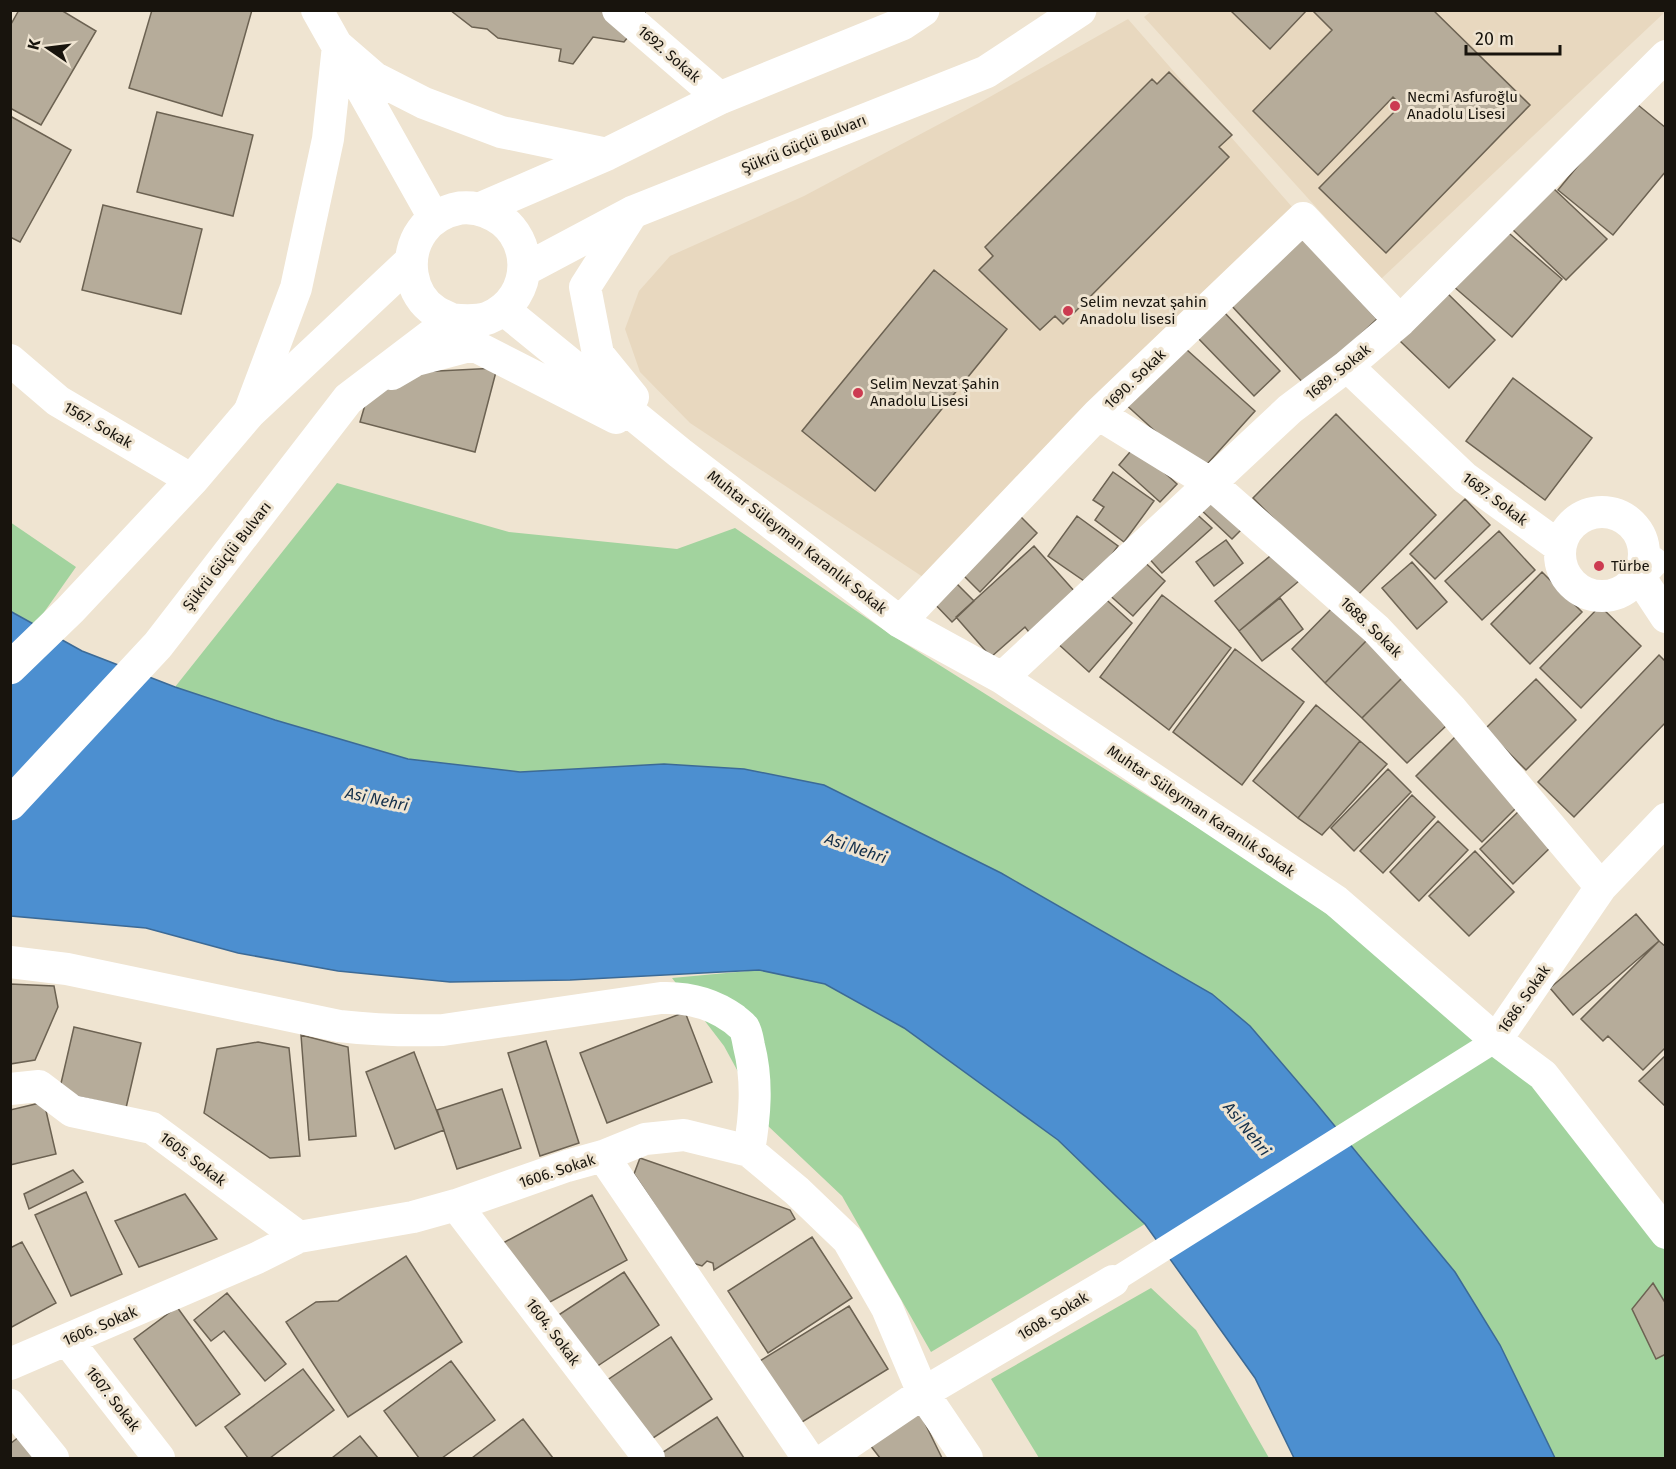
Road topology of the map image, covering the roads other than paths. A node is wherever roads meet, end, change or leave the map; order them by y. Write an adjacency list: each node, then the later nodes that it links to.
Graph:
1 (317, 10): 5 (street)
2 (618, 10): 7 (street, 1692. Sokak)
3 (923, 10): 7 (main road)
4 (1080, 10): 10 (main road, Şükrü Güçlü Bulvarı)
5 (338, 46): 8 (street); 11 (street); 20 (street)
6 (1665, 56): 16 (street, 1689. Sokak)
7 (720, 98): 8 (main road)
8 (607, 154): 9 (main road)
9 (480, 209): 11 (main road); 13 (main road)
10 (633, 212): 13 (main road, Şükrü Güçlü Bulvarı); 22 (street, Muhtar Süleyman Karanlık Sokak)
11 (434, 218): 12 (main road)
12 (411, 261): 15 (main road); 20 (main road)
13 (524, 270): 14 (main road)
14 (503, 309): 15 (main road); 22 (street, Muhtar Süleyman Karanlık Sokak)
15 (452, 320): 19 (main road, Şükrü Güçlü Bulvarı)
16 (1400, 321): 18 (street, 1689. Sokak); 21 (street, 1690. Sokak)
17 (10, 360): 23 (street, 1567. Sokak)
18 (1347, 366): 24 (street, 1689. Sokak); 25 (street, 1687. Sokak)
19 (348, 399): 22 (street, Muhtar Süleyman Karanlık Sokak); 32 (main road, Şükrü Güçlü Bulvarı)
20 (249, 413): 23 (main road)
21 (1098, 414): 24 (street, 1688. Sokak); 29 (street, 1690. Sokak)
22 (680, 453): 29 (street, Muhtar Süleyman Karanlık Sokak)
23 (192, 480): 30 (main road)
24 (1210, 483): 31 (street, 1689. Sokak); 34 (street, 1688. Sokak)
25 (1560, 547): 27 (street); 27 (street)
26 (1665, 548): 27 (street)
27 (1639, 576): 28 (street)
28 (1665, 617)
29 (900, 622): 31 (street, Muhtar Süleyman Karanlık Sokak)
30 (10, 668)
31 (1002, 678): 36 (street, Muhtar Süleyman Karanlık Sokak)
32 (10, 804)
33 (1665, 819): 34 (street, 1686. Sokak)
34 (1601, 886): 36 (street, 1686. Sokak)
35 (10, 962): 38 (street)
36 (1496, 1040): 40 (street, 1686. Sokak); 42 (street, Muhtar Süleyman Karanlık Sokak)
37 (10, 1089): 43 (street, 1605. Sokak)
38 (749, 1151): 39 (street, 1606. Sokak); 47 (street, 1606. Sokak)
39 (603, 1156): 41 (street, 1606. Sokak); 52 (street)
40 (1282, 1175): 44 (street, 1608. Sokak)
41 (456, 1205): 43 (street, 1606. Sokak); 51 (street, 1604. Sokak)
42 (1665, 1233)
43 (298, 1237): 45 (street, 1606. Sokak)
44 (1113, 1281): 47 (street, 1608. Sokak)
45 (67, 1340): 46 (street, 1606. Sokak); 50 (street, 1607. Sokak)
46 (10, 1364)
47 (923, 1393): 53 (street, 1608. Sokak); 54 (street, 1606. Sokak)
48 (10, 1405): 49 (street)
49 (53, 1458)
50 (159, 1458)
51 (649, 1458)
52 (808, 1458)
53 (827, 1458)
54 (967, 1458)

